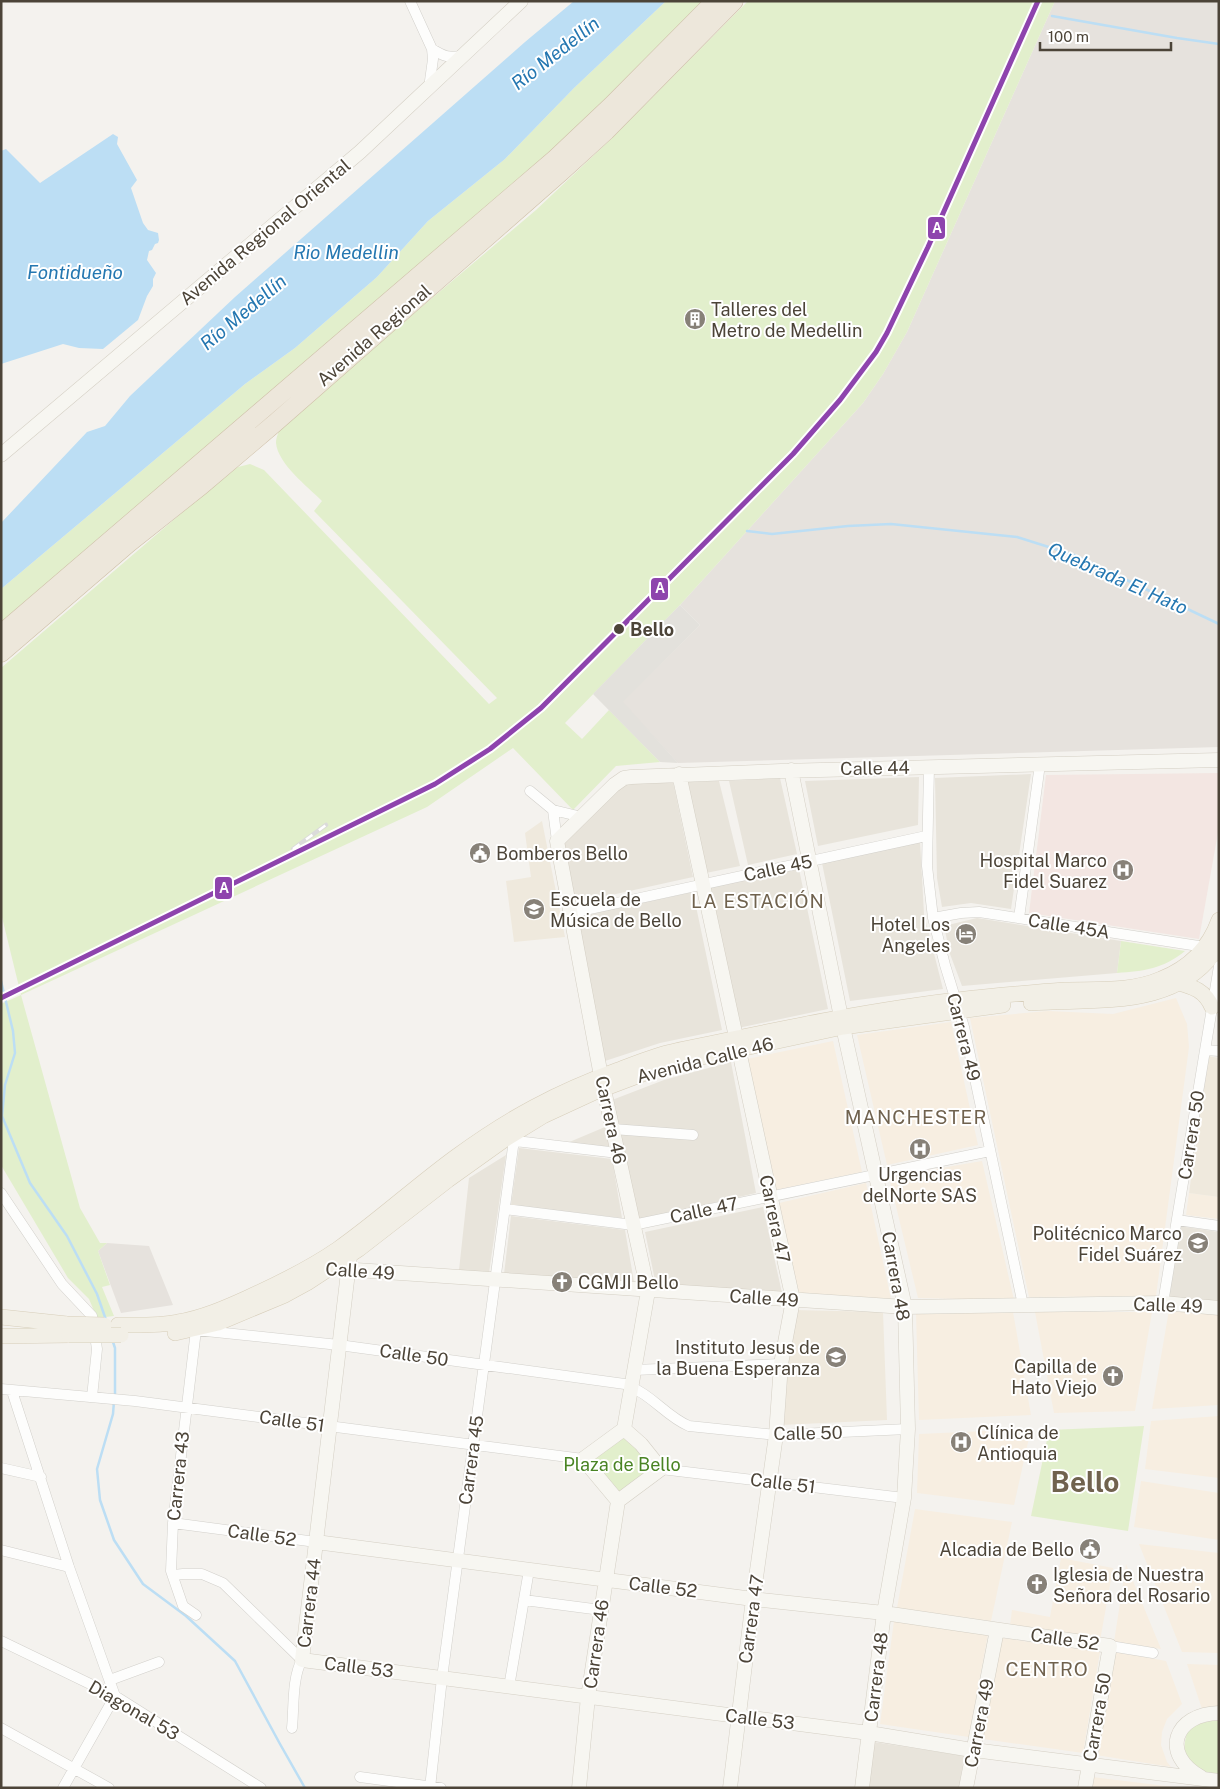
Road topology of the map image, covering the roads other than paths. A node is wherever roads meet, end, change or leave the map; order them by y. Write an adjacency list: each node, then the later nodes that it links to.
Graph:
1 (410, 1): 5 (street)
2 (522, 1): 6 (street, Avenida Regional Oriental)
3 (714, 1): 9 (highway, Avenida Regional)
4 (734, 1): 10 (highway, Avenida Regional)
5 (432, 49): 6 (street); 7 (street)
6 (466, 54): 7 (street, Avenida Regional Oriental)
7 (428, 89): 8 (street, Avenida Regional Oriental)
8 (1, 455)
9 (1, 634)
10 (1, 653)
11 (1219, 760): 12 (street, Calle 44)
12 (1040, 764): 13 (street, Calle 44); 25 (street)
13 (929, 767): 14 (street, Calle 44); 19 (street, Carrera 49)
14 (791, 770): 15 (street, Calle 44); 21 (street, Carrera 48)
15 (679, 774): 18 (street, Calle 44); 22 (street, Carrera 47)
16 (530, 791): 17 (street)
17 (553, 810): 18 (street); 20 (street, Carrera 46)
18 (582, 817): 20 (street, Calle 44)
19 (926, 836): 21 (street, Calle 45); 24 (street, Carrera 49)
20 (557, 841): 23 (street, Carrera 46)
21 (809, 861): 22 (street, Calle 45); 32 (street, Carrera 48)
22 (703, 884): 23 (street, Calle 45); 33 (street, Carrera 47)
23 (571, 913): 36 (street, Carrera 46)
24 (933, 918): 25 (street, Calle 45A); 30 (street, Carrera 49)
25 (1019, 918): 27 (street, Calle 45A)
26 (1219, 920): 27 (main road)
27 (1212, 946): 29 (main road, Avenida Calle 46); 30 (main road, Avenida Calle 46)
28 (1219, 966): 31 (street, Carrera 50)
29 (1178, 984): 30 (main road, Avenida Calle 46); 31 (main road)
30 (957, 1006): 32 (main road, Avenida Calle 46); 40 (street, Carrera 49)
31 (1212, 1007): 34 (street, Carrera 50)
32 (842, 1022): 33 (main road, Avenida Calle 46); 42 (street, Carrera 48)
33 (737, 1044): 36 (main road, Avenida Calle 46); 44 (street, Carrera 47)
34 (1205, 1050): 35 (street); 46 (street, Carrera 50)
35 (1219, 1052)
36 (602, 1082): 37 (street, Carrera 46); 39 (main road, Avenida Calle 46); 49 (main road, Avenida Calle 46)
37 (612, 1129): 38 (street); 41 (street, Carrera 46)
38 (693, 1135)
39 (511, 1138): 41 (street); 45 (street, Carrera 45); 50 (main road, Avenida Calle 46)
40 (990, 1151): 42 (street, Calle 47); 57 (street, Carrera 49)
41 (618, 1153): 47 (street, Carrera 46)
42 (876, 1175): 44 (street, Calle 47); 58 (street, Carrera 48)
43 (1, 1193): 72 (street)
44 (771, 1197): 47 (street, Calle 47); 55 (street, Carrera 47)
45 (505, 1209): 47 (street, Calle 47); 53 (street, Carrera 45)
46 (1177, 1220): 48 (street); 56 (street, Carrera 50)
47 (633, 1225): 54 (street, Carrera 46)
48 (1219, 1226)
49 (352, 1239): 50 (street, Carrera 44); 51 (main road, Avenida Calle 46)
50 (349, 1263): 52 (main road, Avenida Calle 46); 53 (street, Calle 49); 65 (street, Carrera 44)
51 (310, 1267): 52 (street, Calle 49); 62 (main road, Avenida Calle 46)
52 (331, 1269): 63 (main road, Avenida Calle 46)
53 (496, 1280): 54 (street, Calle 49); 67 (street, Carrera 45)
54 (648, 1291): 55 (street, Calle 49); 68 (street, Carrera 46)
55 (793, 1300): 58 (street, Calle 49); 66 (street, Carrera 47)
56 (1163, 1303): 57 (street, Calle 49); 59 (street, Calle 49)
57 (1023, 1305): 58 (street, Calle 49)
58 (905, 1307): 76 (street, Carrera 48)
59 (1219, 1308)
60 (1, 1317): 61 (main road)
61 (68, 1329): 62 (main road, bridge); 64 (main road)
62 (119, 1330): 63 (main road, Avenida Calle 46)
63 (196, 1330): 65 (street, Calle 50); 73 (street, Carrera 43)
64 (1, 1336)
65 (339, 1345): 67 (street, Calle 50); 74 (street, Carrera 44)
66 (781, 1364): 68 (street); 77 (street, Carrera 47)
67 (484, 1365): 69 (street, Calle 50); 78 (street, Carrera 45)
68 (634, 1370): 69 (street, Carrera 46)
69 (631, 1386): 75 (street, Carrera 46); 77 (street, Calle 50)
70 (1, 1389): 71 (street, Calle 51)
71 (12, 1391): 72 (street, Calle 51); 82 (street)
72 (92, 1397): 73 (street, Calle 51)
73 (186, 1407): 74 (street, Calle 51); 86 (street, Carrera 43)
74 (330, 1426): 78 (street, Calle 51); 87 (street, Carrera 44)
75 (624, 1429): 79 (street); 81 (street)
76 (908, 1429): 77 (street, Calle 50); 84 (street, Carrera 48)
77 (776, 1435): 83 (street, Carrera 47)
78 (473, 1446): 79 (street, Calle 51); 89 (street, Carrera 45)
79 (583, 1459): 85 (street)
80 (1, 1468): 82 (street)
81 (661, 1469): 83 (street, Calle 51); 85 (street)
82 (40, 1477): 90 (street)
83 (770, 1482): 84 (street, Calle 51); 94 (street, Carrera 47)
84 (904, 1498): 97 (street, Carrera 48)
85 (618, 1501): 93 (street, Carrera 46)
86 (173, 1523): 87 (street, Calle 52); 92 (street, Carrera 43)
87 (316, 1542): 89 (street, Calle 52); 103 (street, Carrera 44)
88 (1, 1550): 90 (street)
89 (458, 1560): 91 (street, Calle 52); 105 (street, Carrera 45)
90 (69, 1567): 106 (street)
91 (529, 1570): 93 (street, Calle 52); 95 (street)
92 (172, 1575): 98 (street, Carrera 43); 103 (street)
93 (605, 1580): 94 (street, Calle 52); 96 (street, Carrera 46)
94 (753, 1599): 97 (street, Calle 52); 111 (street, Carrera 47)
95 (524, 1600): 96 (street); 107 (street)
96 (601, 1610): 109 (street, Carrera 46)
97 (884, 1613): 99 (street, Calle 52); 114 (street, Carrera 48)
98 (196, 1615)
99 (997, 1630): 101 (street, Calle 52); 115 (street, Carrera 49)
100 (1, 1641): 108 (street, Diagonal 53)
101 (1110, 1646): 102 (street, Calle 52); 116 (street, Carrera 50)
102 (1153, 1653)
103 (302, 1660): 105 (street, Calle 53); 113 (street, Carrera 44)
104 (159, 1662): 106 (street)
105 (442, 1678): 107 (street, Calle 53); 120 (street, Carrera 45)
106 (110, 1680): 108 (street)
107 (509, 1687): 109 (street, Calle 53)
108 (115, 1696): 117 (street); 123 (street, Diagonal 53)
109 (588, 1697): 111 (street, Calle 53); 125 (street, Carrera 46)
110 (1219, 1713): 119 (street)
111 (738, 1716): 114 (street, Calle 53); 126 (street, Carrera 47)
112 (1, 1728): 117 (street)
113 (292, 1728)
114 (869, 1733): 115 (street, Calle 53); 127 (street, Carrera 48)
115 (973, 1750): 116 (street, Calle 53); 128 (street, Carrera 49)
116 (1089, 1764): 119 (street, Calle 53); 129 (street, Carrera 50)
117 (74, 1768): 121 (street); 122 (street)
118 (360, 1776): 120 (street)
119 (1212, 1783)
120 (430, 1787): 124 (street)
121 (63, 1788)
122 (109, 1788)
123 (261, 1788)
124 (441, 1788)
125 (578, 1788)
126 (730, 1788)
127 (862, 1788)
128 (966, 1788)
129 (1085, 1788)

